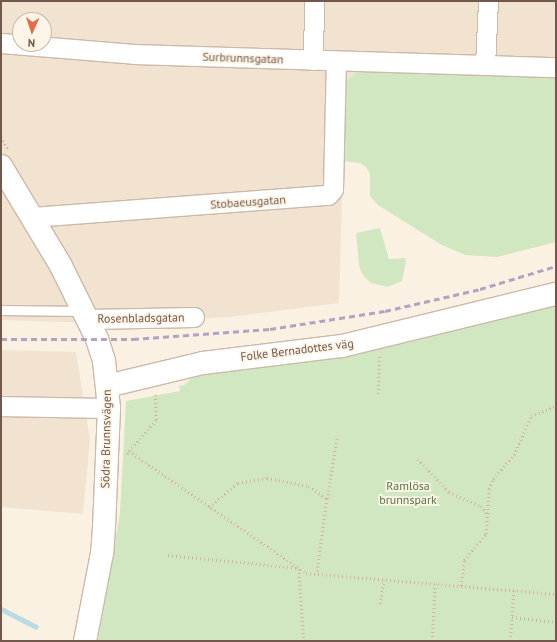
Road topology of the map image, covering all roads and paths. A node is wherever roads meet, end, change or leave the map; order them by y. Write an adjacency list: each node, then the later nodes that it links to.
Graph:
1 (314, 1): 4 (street)
2 (488, 1): 6 (street)
3 (1, 43): 4 (street, Surbrunnsgatan)
4 (313, 60): 5 (street, Surbrunnsgatan)
5 (336, 61): 6 (street, Surbrunnsgatan); 9 (street, Stobaeusgatan)
6 (485, 65): 7 (street, Surbrunnsgatan)
7 (556, 67)
8 (1, 166): 9 (street, Södra Brunnsvägen)
9 (32, 217): 12 (street, Södra Brunnsvägen)
10 (556, 294): 14 (street, Folke Bernadottes väg)
11 (1, 310): 12 (lane)
12 (86, 315): 13 (street, Rosenbladsgatan); 15 (street, Södra Brunnsvägen)
13 (194, 317)
14 (380, 337): 15 (street, Folke Bernadottes väg); 17 (path)
15 (107, 386): 20 (street, Södra Brunnsvägen)
16 (154, 392): 23 (path)
17 (378, 394)
18 (1, 406): 20 (street)
19 (556, 406): 28 (path)
20 (109, 408): 40 (street, Södra Brunnsvägen)
21 (337, 436): 26 (path)
22 (125, 446): 23 (path)
23 (129, 451): 24 (path); 27 (path)
24 (120, 457)
25 (418, 459): 28 (path)
26 (327, 499): 27 (path); 31 (path)
27 (209, 506): 30 (path)
28 (488, 516): 34 (path)
29 (168, 555): 30 (path)
30 (299, 568): 31 (path); 41 (path)
31 (317, 574): 32 (path)
32 (384, 580): 33 (path); 37 (path)
33 (435, 584): 34 (path); 42 (path)
34 (462, 586): 35 (path)
35 (514, 591): 36 (path); 38 (path)
36 (556, 594)
37 (380, 604)
38 (512, 617): 39 (path); 43 (path)
39 (556, 622)
40 (85, 641)
41 (304, 641)
42 (432, 641)
43 (510, 641)

